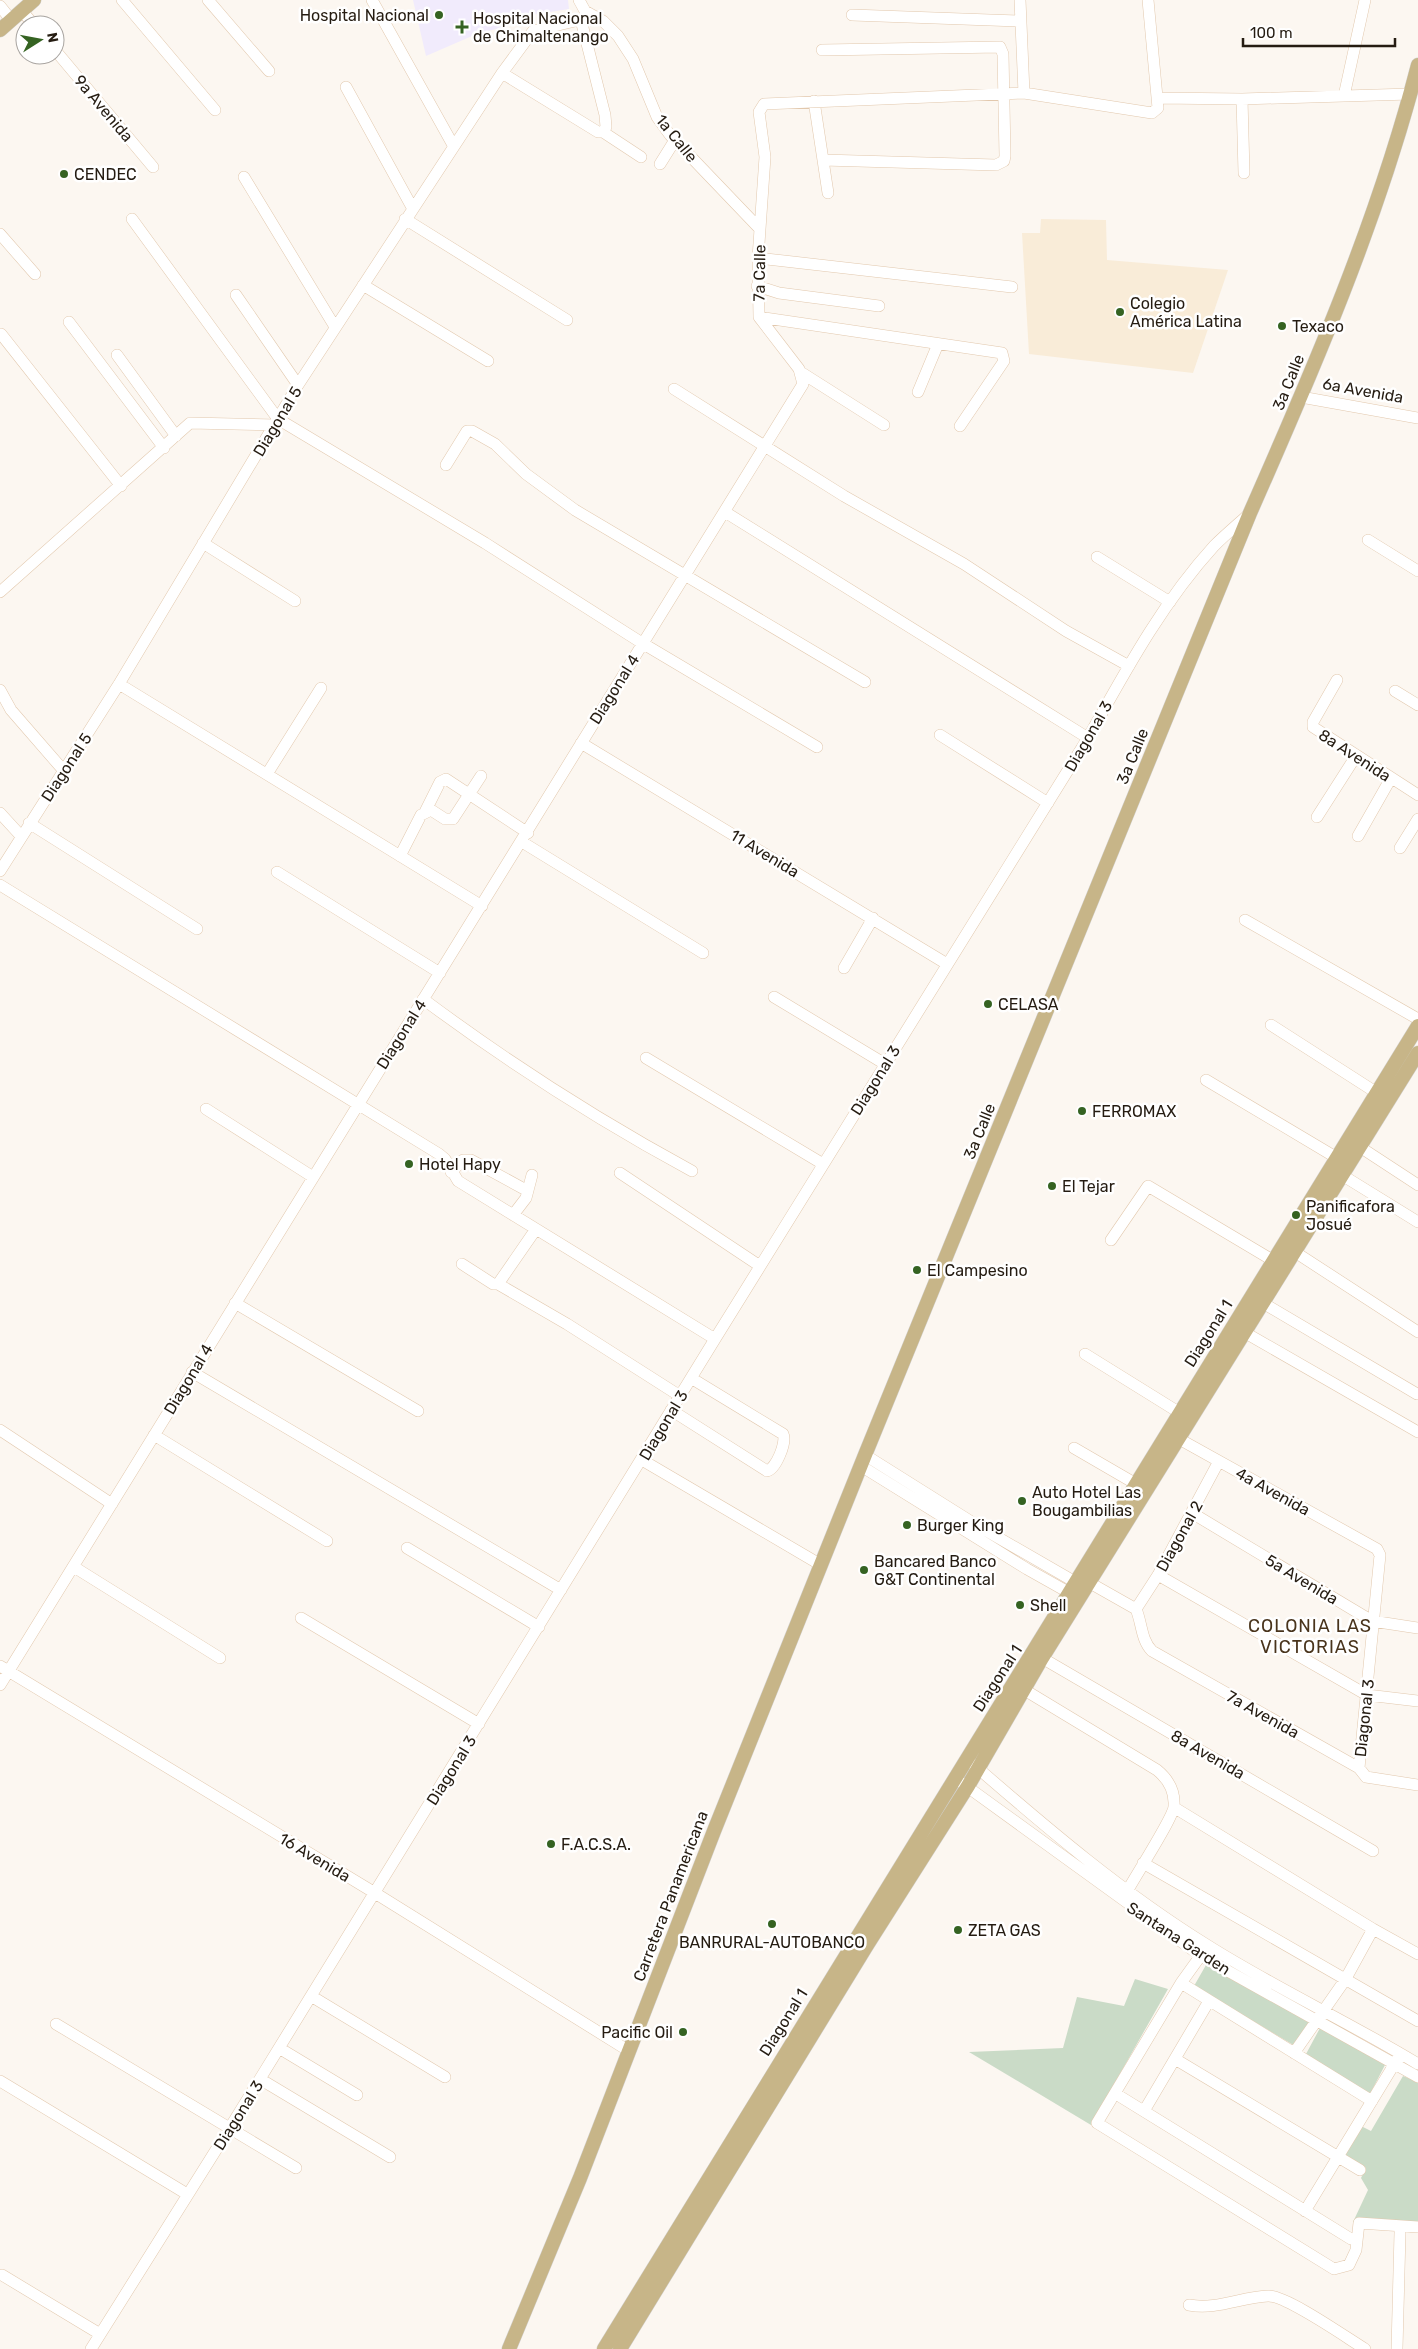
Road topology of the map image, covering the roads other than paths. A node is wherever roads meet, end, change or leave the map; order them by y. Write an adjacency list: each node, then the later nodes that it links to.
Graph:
1 (34, 0): 10 (main road)
2 (122, 0): 29 (street)
3 (208, 0): 19 (street)
4 (372, 0): 32 (street)
5 (579, 0): 13 (street)
6 (1020, 0): 14 (street)
7 (1148, 0): 26 (street)
8 (1365, 0): 25 (street)
9 (0, 6): 10 (street)
10 (17, 15)
11 (852, 15): 14 (street)
12 (15, 17): 15 (main road)
13 (586, 18): 20 (street, Diagonal 5); 30 (street); 31 (street, 1a Calle)
14 (1021, 21): 22 (street)
15 (0, 30)
16 (822, 50): 23 (street)
17 (65, 62): 36 (street, 9a Avenida)
18 (1418, 65): 24 (main road, 3a Calle)
19 (269, 71)
20 (502, 73): 30 (street); 32 (street, Diagonal 5)
21 (346, 87): 40 (street)
22 (1024, 93): 23 (street); 26 (street)
23 (1002, 94): 28 (street); 34 (street)
24 (1410, 94): 25 (street); 64 (main road, 3a Calle)
25 (1344, 96): 27 (street)
26 (1158, 98): 27 (street)
27 (1242, 99): 37 (street)
28 (814, 101): 34 (street); 43 (street, 7a Calle)
29 (215, 110)
30 (603, 132): 33 (street)
31 (675, 140): 35 (street); 43 (street, 1a Calle)
32 (453, 145): 40 (street, Diagonal 5)
33 (641, 157)
34 (823, 160): 39 (street)
35 (660, 164)
36 (152, 167)
37 (1244, 172)
38 (244, 178): 55 (street)
39 (828, 194)
40 (413, 209): 42 (street, Diagonal 5)
41 (132, 219): 66 (street)
42 (405, 219): 47 (street, Diagonal 5); 53 (street)
43 (759, 228): 45 (street, 7a Calle)
44 (0, 234): 46 (street)
45 (758, 258): 48 (street, 7a Calle); 49 (street)
46 (35, 274)
47 (363, 284): 55 (street, Diagonal 5); 59 (street)
48 (757, 286): 51 (street); 52 (street, 7a Calle)
49 (1012, 287)
50 (236, 295): 61 (street)
51 (879, 306)
52 (759, 317): 57 (street); 60 (street)
53 (567, 320)
54 (69, 322): 71 (street)
55 (335, 327): 61 (street, Diagonal 5)
56 (0, 334): 73 (street)
57 (938, 344): 63 (street); 68 (street)
58 (117, 355): 69 (street)
59 (488, 360)
60 (802, 379): 67 (street); 70 (street, Diagonal 4)
61 (298, 385): 66 (street, Diagonal 5)
62 (674, 389): 70 (street)
63 (918, 392)
64 (1301, 397): 65 (street, 6a Avenida); 75 (main road, 3a Calle)
65 (1418, 418)
66 (276, 422): 69 (street); 77 (street, Diagonal 5); 84 (street)
67 (884, 425)
68 (960, 426)
69 (176, 436): 71 (street)
70 (764, 446): 74 (street, Diagonal 4); 85 (street)
71 (164, 448): 73 (street)
72 (446, 465): 80 (street)
73 (121, 486): 81 (street)
74 (725, 512): 80 (street, Diagonal 4); 94 (street)
75 (1250, 513): 83 (street, Diagonal 3); 175 (main road, 3a Calle)
76 (1368, 540): 79 (street)
77 (203, 542): 82 (street); 88 (street, Diagonal 5)
78 (1097, 557): 83 (street)
79 (1418, 571)
80 (684, 575): 84 (street, Diagonal 4); 87 (street)
81 (0, 592)
82 (295, 601)
83 (1170, 602): 85 (street, Diagonal 3)
84 (642, 643): 95 (street, Diagonal 4); 96 (street)
85 (1129, 666): 94 (street, Diagonal 3)
86 (1337, 680): 97 (street, 8a Avenida)
87 (865, 682)
88 (119, 684): 98 (street, Diagonal 5); 99 (street)
89 (321, 688): 99 (street)
90 (0, 690): 98 (street)
91 (1396, 691): 92 (street)
92 (1418, 705)
93 (940, 735): 104 (street)
94 (1088, 738): 104 (street, Diagonal 3)
95 (581, 743): 112 (street, Diagonal 4); 119 (street, 11 Avenida)
96 (817, 747)
97 (1356, 756): 101 (street, 8a Avenida); 107 (street)
98 (64, 771): 109 (street, Diagonal 5)
99 (267, 774): 114 (street)
100 (481, 776): 102 (street)
101 (1391, 778): 103 (street, 8a Avenida); 111 (street)
102 (468, 794): 105 (street); 105 (street); 112 (street)
103 (1418, 795)
104 (1048, 803): 123 (street, Diagonal 3)
105 (425, 812): 114 (street)
106 (0, 813): 110 (street)
107 (1317, 817)
108 (1418, 819): 113 (street)
109 (29, 822): 110 (street, Diagonal 5); 121 (street)
110 (21, 836): 115 (street, Diagonal 5)
111 (1358, 836)
112 (525, 837): 118 (street, Diagonal 4); 122 (street)
113 (1400, 848)
114 (400, 856): 118 (street)
115 (0, 871)
116 (277, 872): 125 (street)
117 (0, 885): 135 (street)
118 (482, 906): 125 (street, Diagonal 4)
119 (873, 918): 123 (street, 11 Avenida); 124 (street)
120 (1246, 920): 129 (street)
121 (197, 929)
122 (702, 954)
123 (947, 964): 132 (street, Diagonal 3)
124 (844, 968)
125 (440, 973): 127 (street, Diagonal 4)
126 (774, 997): 132 (street)
127 (423, 999): 135 (street, Diagonal 4); 140 (street)
128 (1271, 1025): 134 (street)
129 (1417, 1028): 134 (main road, Diagonal 1)
130 (1418, 1054): 137 (main road, Diagonal 1)
131 (646, 1058): 138 (street)
132 (885, 1064): 138 (street, Diagonal 3)
133 (1206, 1080): 139 (street)
134 (1377, 1094): 139 (main road, Diagonal 1)
135 (357, 1106): 141 (street); 144 (street, Diagonal 4)
136 (206, 1110): 144 (street)
137 (1360, 1147): 139 (main road, Diagonal 1); 145 (street)
138 (823, 1164): 154 (street, Diagonal 3)
139 (1337, 1167): 148 (street); 151 (main road, Diagonal 1); 152 (main road, Diagonal 1)
140 (692, 1171)
141 (451, 1172): 146 (street); 147 (street)
142 (620, 1172): 154 (street)
143 (532, 1176): 146 (street)
144 (312, 1177): 156 (street, Diagonal 4)
145 (1418, 1185)
146 (526, 1190): 147 (street)
147 (514, 1215): 149 (street)
148 (1418, 1222)
149 (536, 1229): 155 (street); 160 (street)
150 (1111, 1240): 152 (street)
151 (1295, 1252): 157 (main road, Diagonal 1); 159 (street)
152 (1274, 1261): 158 (main road, Diagonal 1)
153 (462, 1264): 155 (street)
154 (760, 1266): 160 (street, Diagonal 3)
155 (498, 1284): 165 (street)
156 (235, 1303): 162 (street, Diagonal 4); 167 (street)
157 (1263, 1303): 158 (main road, Diagonal 1); 164 (street)
158 (1239, 1329): 168 (main road, Diagonal 1); 170 (street); 172 (main road, Diagonal 1)
159 (1418, 1332)
160 (715, 1339): 163 (street, Diagonal 3)
161 (1085, 1354): 168 (street)
162 (192, 1372): 171 (street, Diagonal 4); 187 (street)
163 (691, 1378): 165 (street, Diagonal 3); 166 (street)
164 (1417, 1394)
165 (680, 1396): 166 (street, Diagonal 3)
166 (672, 1410): 174 (street, Diagonal 3)
167 (418, 1411)
168 (1180, 1413): 172 (main road, Diagonal 1)
169 (0, 1430): 178 (street)
170 (1418, 1432)
171 (154, 1435): 178 (street, Diagonal 4); 180 (street)
172 (1173, 1436): 176 (street, 4a Avenida); 177 (main road, Diagonal 1); 186 (main road, Diagonal 1)
173 (1074, 1448): 177 (street)
174 (642, 1460): 183 (street); 187 (street, Diagonal 3)
175 (863, 1461): 183 (main road, Carretera Panamericana); 186 (street)
176 (1219, 1461): 179 (street, Diagonal 2); 182 (street, 4a Avenida)
177 (1136, 1484): 186 (main road, Diagonal 1)
178 (112, 1504): 184 (street, Diagonal 4)
179 (1192, 1513): 185 (street, Diagonal 2); 190 (street, 5a Avenida)
180 (327, 1541)
181 (407, 1548): 191 (street)
182 (1377, 1549): 190 (street, Diagonal 3)
183 (821, 1565): 226 (main road, Carretera Panamericana)
184 (74, 1567): 193 (street); 195 (street, Diagonal 4)
185 (1158, 1575): 188 (street, Diagonal 2); 198 (street)
186 (1080, 1587): 188 (street); 194 (main road, Diagonal 1); 201 (main road, Diagonal 1)
187 (561, 1590): 191 (street, Diagonal 3)
188 (1136, 1608): 203 (street, 7a Avenida)
189 (301, 1618): 200 (street)
190 (1372, 1620): 192 (street, 5a Avenida); 198 (street, Diagonal 3)
191 (539, 1627): 200 (street, Diagonal 3)
192 (1418, 1628)
193 (220, 1658)
194 (1042, 1658): 197 (main road, Diagonal 1); 210 (street, 8a Avenida)
195 (4, 1668): 196 (street, Diagonal 4); 212 (street, 16 Avenida)
196 (0, 1684)
197 (1024, 1689): 202 (main road, Diagonal 1); 208 (street)
198 (1367, 1695): 199 (street); 203 (street, Diagonal 3)
199 (1418, 1701)
200 (479, 1724): 212 (street, Diagonal 3)
201 (966, 1758): 202 (street, Santana Garden); 204 (main road, Diagonal 1)
202 (978, 1768): 206 (main road, Diagonal 1); 207 (street, Santana Garden)
203 (1359, 1768): 205 (street, 7a Avenida)
204 (954, 1778): 206 (street, Santana Garden); 254 (main road, Diagonal 1)
205 (1418, 1785)
206 (968, 1786): 209 (street, Santana Garden); 255 (main road, Diagonal 1)
207 (1018, 1803): 209 (street); 213 (street, Santana Garden)
208 (1175, 1808): 211 (street); 214 (street)
209 (1010, 1816): 213 (street, Santana Garden)
210 (1373, 1851)
211 (1143, 1863): 213 (street); 218 (street)
212 (375, 1893): 220 (street, Diagonal 3); 226 (street, 16 Avenida)
213 (1125, 1896): 215 (street, Santana Garden); 217 (street, Santana Garden)
214 (1373, 1929): 216 (street); 218 (street)
215 (1207, 1945): 217 (street); 222 (street, Santana Garden)
216 (1418, 1954)
217 (1201, 1956): 219 (street); 222 (street, Santana Garden)
218 (1345, 1980): 222 (street); 223 (street)
219 (1180, 1983): 221 (street); 236 (street)
220 (311, 1996): 225 (street, Diagonal 3); 232 (street)
221 (1210, 2001): 227 (street); 229 (street)
222 (1321, 2016): 227 (street); 228 (street, Santana Garden)
223 (1418, 2021)
224 (56, 2024): 239 (street)
225 (279, 2048): 233 (street, Diagonal 3); 235 (street)
226 (629, 2051): 253 (main road, Carretera Panamericana)
227 (1294, 2053): 237 (street)
228 (1398, 2058): 230 (street, Santana Garden); 231 (street, Santana Garden); 237 (street)
229 (1175, 2059): 238 (street); 240 (street)
230 (1418, 2064)
231 (1418, 2076)
232 (445, 2077)
233 (260, 2079): 239 (street, Diagonal 3); 241 (street)
234 (0, 2081): 244 (street)
235 (357, 2094)
236 (1116, 2094): 238 (street); 246 (street)
237 (1372, 2101): 240 (street)
238 (1144, 2111): 245 (street)
239 (230, 2128): 242 (street); 244 (street, Diagonal 3)
240 (1338, 2157): 243 (street); 245 (street)
241 (390, 2158)
242 (296, 2168)
243 (1360, 2170)
244 (187, 2194): 251 (street, Diagonal 3)
245 (1305, 2211): 248 (street)
246 (1418, 2226)
247 (1400, 2233): 257 (street)
248 (1351, 2239)
249 (2, 2275): 251 (street)
250 (1189, 2305): 256 (street)
251 (100, 2334): 252 (street, Diagonal 3)
252 (91, 2349)
253 (509, 2349)
254 (604, 2349)
255 (620, 2349)
256 (1365, 2349)
257 (1398, 2349)

